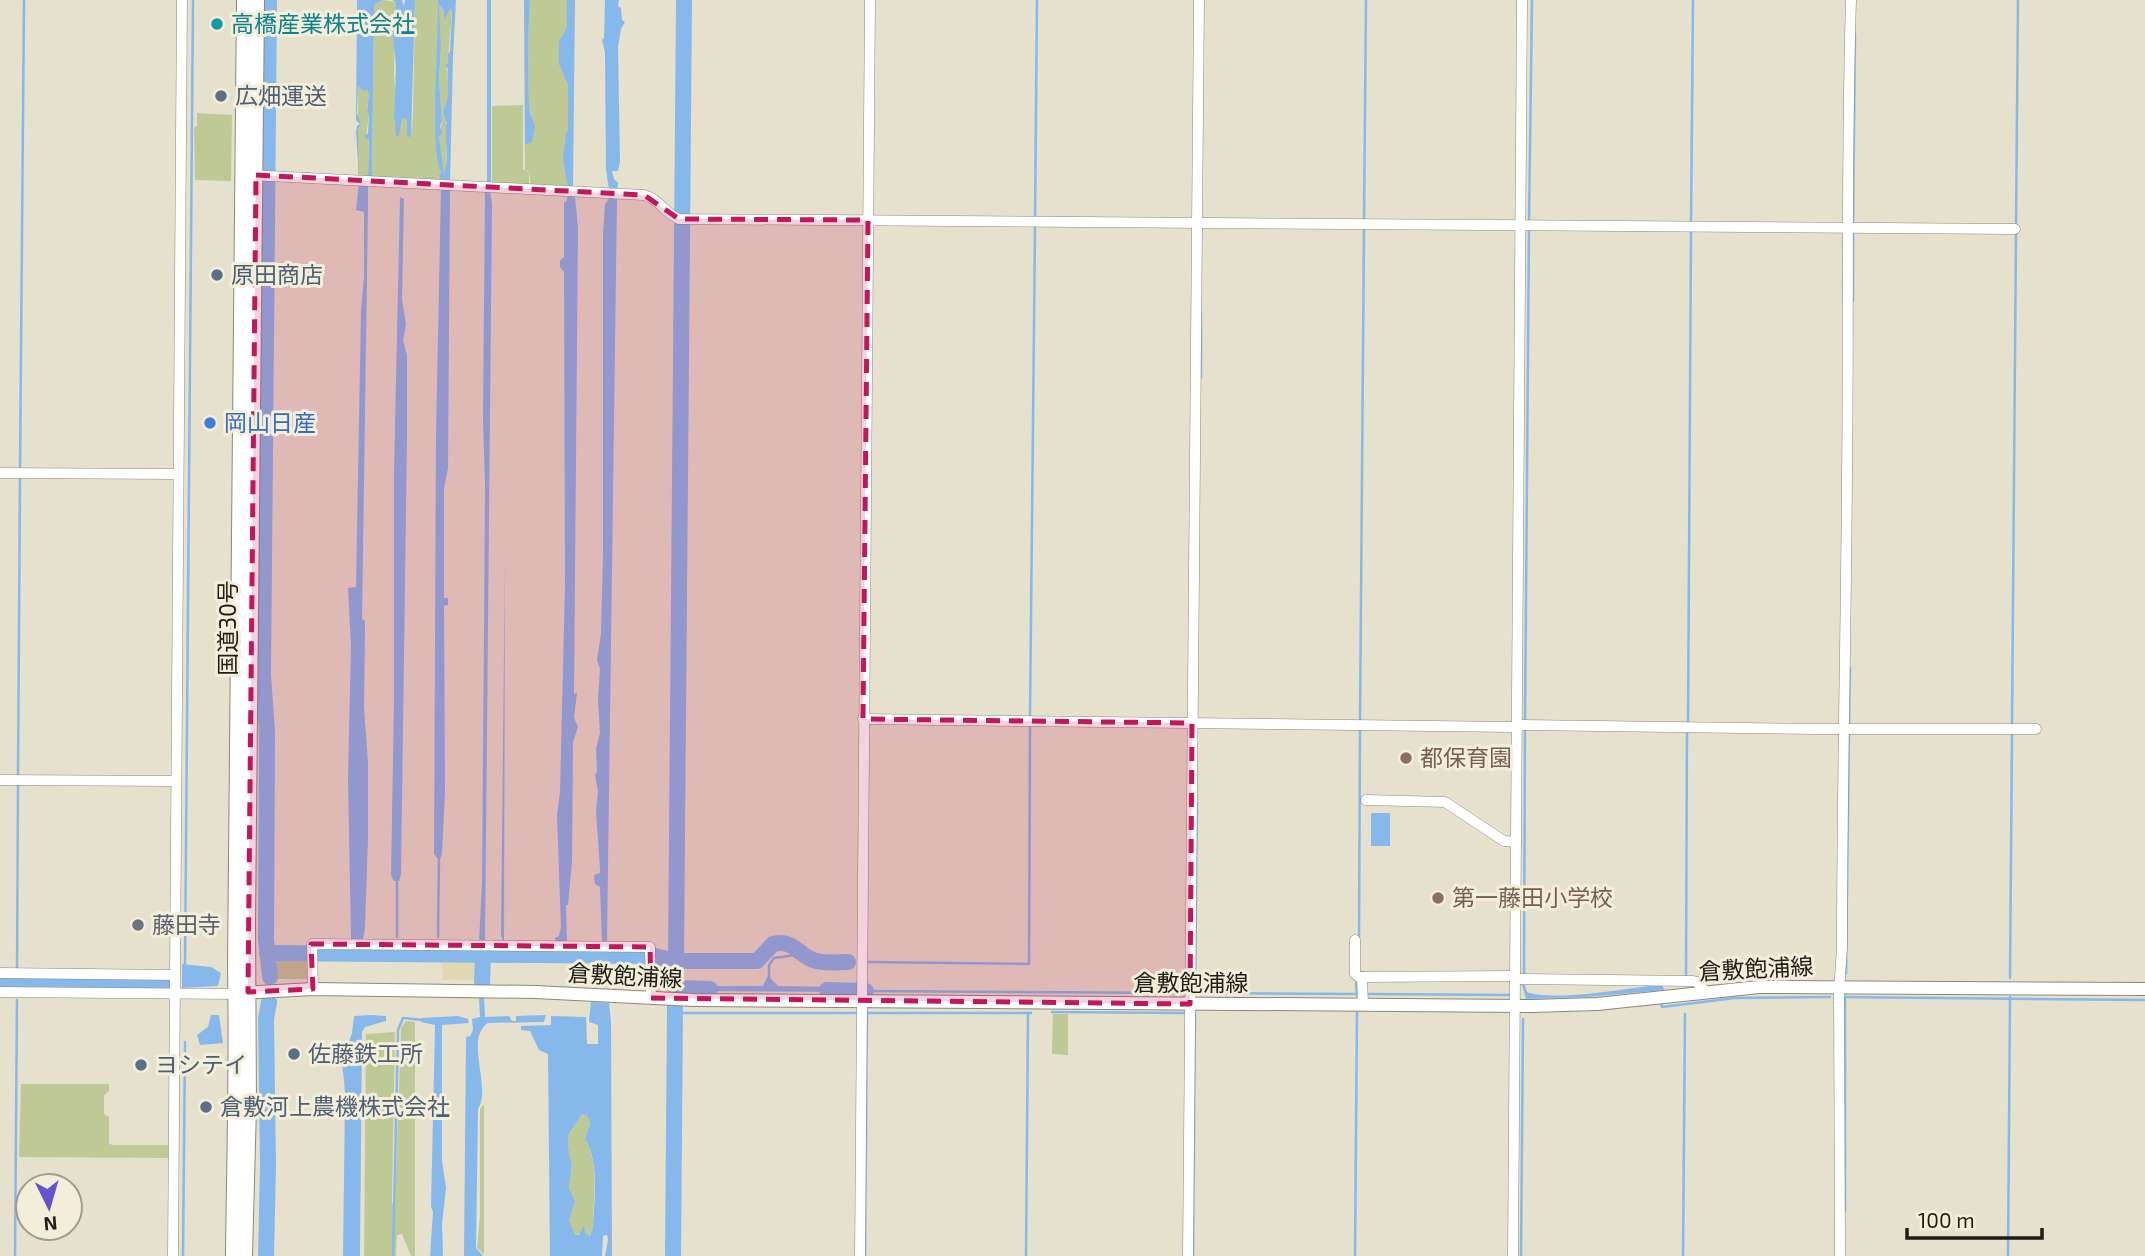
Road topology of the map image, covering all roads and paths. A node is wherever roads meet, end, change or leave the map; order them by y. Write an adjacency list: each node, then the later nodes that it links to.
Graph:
1 (182, 0): 15 (street)
2 (244, 0): 8 (highway, 国道30号)
3 (257, 0): 8 (highway, 国道30号)
4 (870, 0): 9 (street)
5 (1199, 0): 10 (street)
6 (1522, 0): 11 (street)
7 (1851, 0): 12 (street)
8 (254, 175): 9 (street); 35 (highway, 国道30号)
9 (871, 220): 10 (street); 16 (street)
10 (1197, 223): 11 (street); 17 (street)
11 (1520, 226): 12 (street); 18 (street)
12 (1852, 228): 13 (street); 19 (street)
13 (2015, 229)
14 (0, 473): 15 (street)
15 (178, 474): 22 (street)
16 (863, 719): 17 (street); 40 (street)
17 (1192, 723): 18 (street); 37 (street)
18 (1517, 726): 19 (street); 24 (street)
19 (1848, 728): 20 (street); 30 (street)
20 (2036, 729)
21 (0, 780): 22 (street)
22 (176, 781): 27 (street)
23 (1366, 800): 24 (street)
24 (1516, 842): 29 (street)
25 (1355, 940): 28 (street)
26 (0, 973): 27 (street)
27 (174, 975): 36 (street)
28 (1362, 977): 29 (street); 38 (street)
29 (1520, 979): 33 (street); 41 (street)
30 (1840, 986): 32 (main road, 倉敷飽浦線); 33 (main road, 倉敷飽浦線); 48 (street)
31 (313, 989): 35 (main road, 倉敷飽浦線); 39 (main road, 倉敷飽浦線); 39 (street)
32 (2145, 989)
33 (1705, 991): 41 (main road, 倉敷飽浦線)
34 (0, 992): 36 (street)
35 (242, 993): 36 (street); 43 (highway, 国道30号); 44 (highway, 国道30号)
36 (175, 995): 42 (street)
37 (1190, 996): 38 (main road, 倉敷飽浦線); 40 (main road, 倉敷飽浦線); 46 (street)
38 (1362, 997): 41 (main road, 倉敷飽浦線)
39 (651, 998): 40 (main road, 倉敷飽浦線)
40 (861, 1002): 45 (street)
41 (1515, 1006): 47 (street)
42 (173, 1256)
43 (233, 1256)
44 (245, 1256)
45 (860, 1256)
46 (1188, 1256)
47 (1513, 1256)
48 (1840, 1256)

